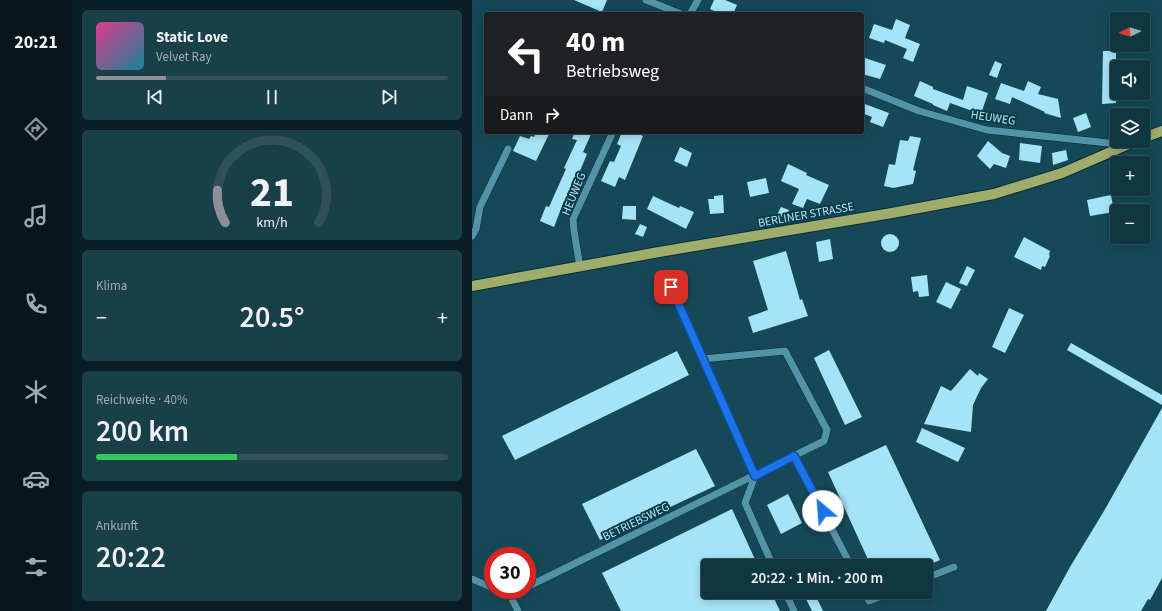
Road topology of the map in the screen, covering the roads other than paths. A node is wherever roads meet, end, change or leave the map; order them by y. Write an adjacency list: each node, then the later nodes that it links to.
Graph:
1 (646, 0): 3 (street)
2 (698, 0): 4 (street)
3 (668, 12)
4 (691, 12)
5 (864, 89): 9 (street, HEUWEG)
6 (1162, 131): 8 (main road)
7 (612, 134): 13 (street, HEUWEG)
8 (1150, 135)
9 (1110, 141)
10 (1120, 148): 13 (main road, BERLINER STRASSE)
11 (508, 149): 12 (street)
12 (472, 236)
13 (580, 267): 14 (main road, BERLINER STRASSE)
14 (472, 286)
15 (671, 287): 16 (street)
16 (702, 359): 17 (street, BETRIEBSWEG); 18 (street)
17 (794, 456): 18 (street, BETRIEBSWEG); 20 (street)
18 (755, 476): 19 (street); 24 (street, BETRIEBSWEG)
19 (770, 559)
20 (847, 559)
21 (954, 567): 22 (street)
22 (933, 575)
23 (472, 579): 25 (street)
24 (536, 583)
25 (484, 584)
26 (512, 599): 28 (street)
27 (788, 599): 29 (street)
28 (518, 611)
29 (794, 611)

